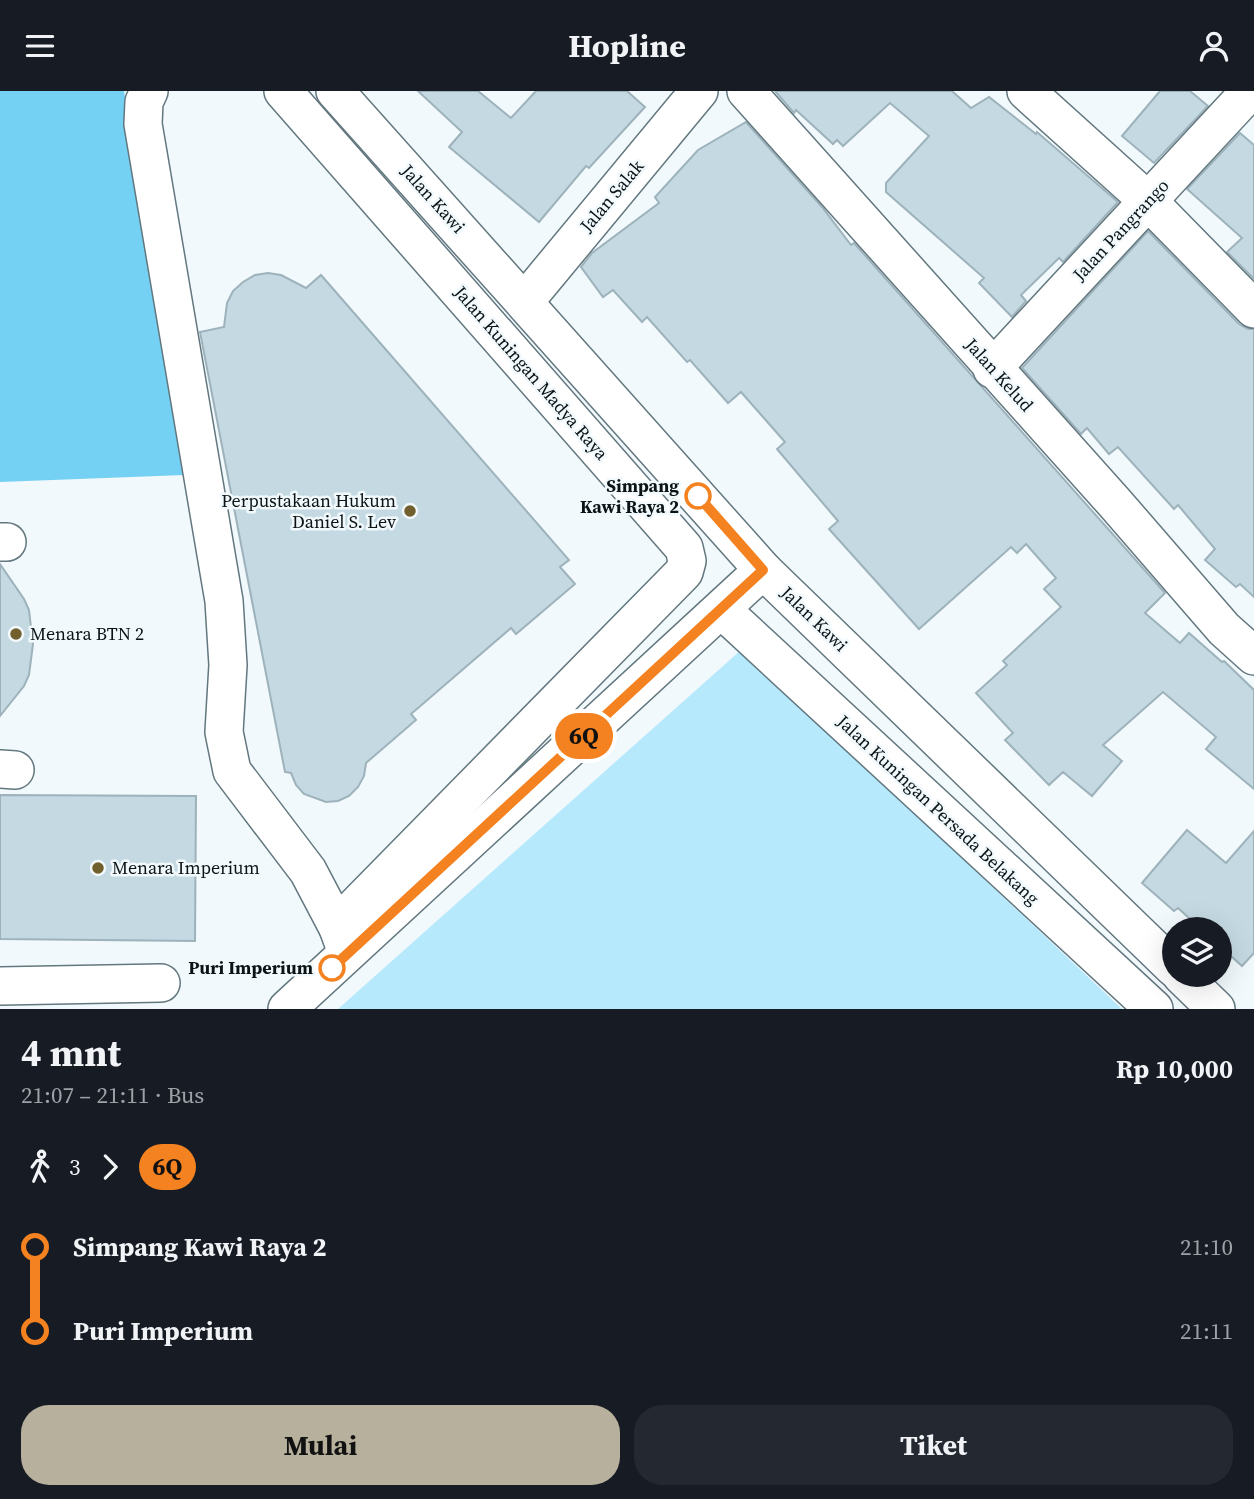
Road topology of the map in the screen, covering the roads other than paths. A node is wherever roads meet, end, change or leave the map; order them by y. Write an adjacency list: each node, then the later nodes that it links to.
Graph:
1 (149, 91): 15 (street)
2 (283, 91): 15 (street, Jalan Kuningan Madya Raya)
3 (335, 91): 9 (street, Jalan Kawi)
4 (699, 91): 9 (street, Jalan Salak)
5 (746, 91): 11 (street, Jalan Kelud)
6 (1026, 91): 8 (street)
7 (1250, 91): 8 (street, Jalan Pangrango)
8 (1148, 201): 10 (street); 11 (street, Jalan Pangrango)
9 (525, 301): 12 (street, Jalan Kawi)
10 (1254, 309)
11 (992, 369): 14 (street, Jalan Kelud)
12 (763, 570): 13 (street, Jalan Kuningan Madya Raya); 16 (street, Jalan Kawi)
13 (722, 610): 15 (street, Jalan Kuningan Madya Raya); 21 (street, Jalan Kuningan Persada Belakang)
14 (1254, 656)
15 (342, 940): 20 (street, Jalan Kuningan Madya Raya)
16 (1162, 956)
17 (161, 983): 19 (street)
18 (1193, 987): 22 (street)
19 (5, 994)
20 (287, 1009)
21 (1154, 1009)
22 (1216, 1009)

